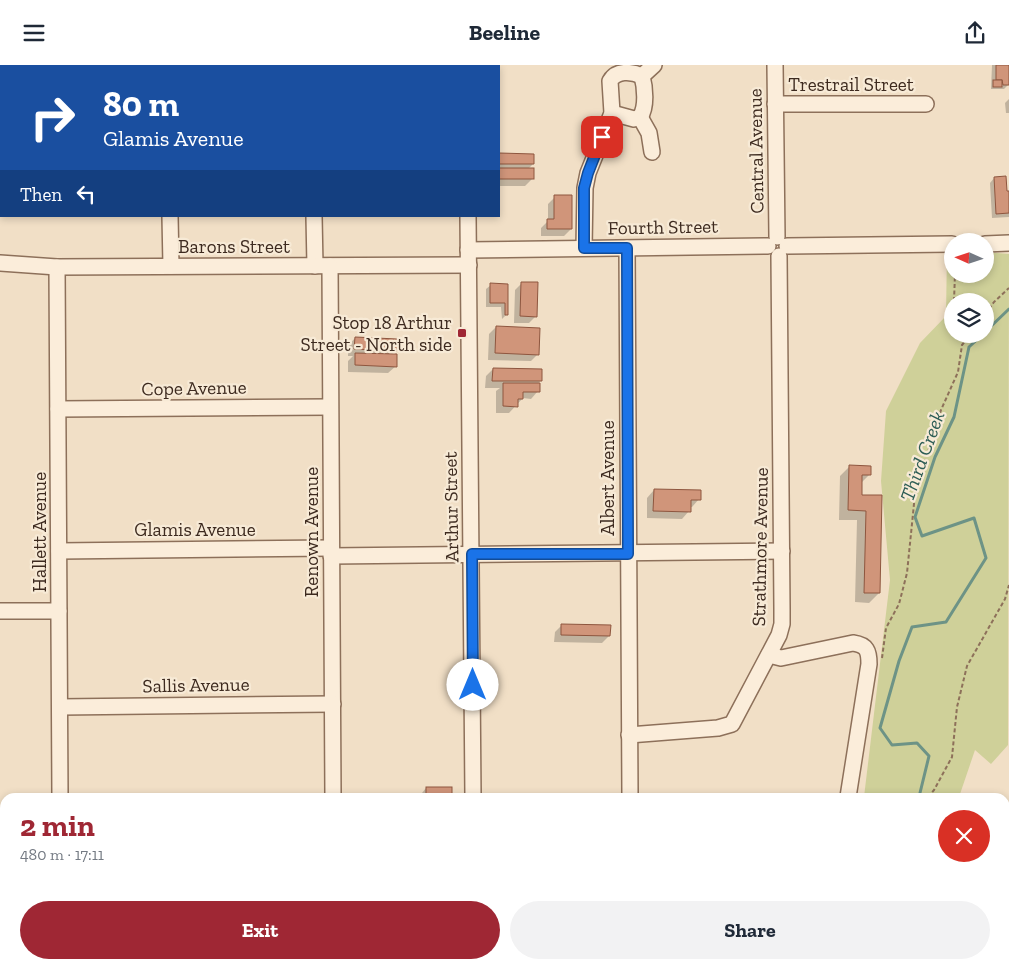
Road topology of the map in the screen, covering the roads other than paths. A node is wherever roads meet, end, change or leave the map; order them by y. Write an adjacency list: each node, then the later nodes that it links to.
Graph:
1 (654, 65): 3 (street)
2 (775, 65): 4 (street, Central Avenue)
3 (642, 77): 6 (street); 7 (street)
4 (775, 104): 5 (street, Trestrail Street); 15 (street, Central Avenue)
5 (926, 105)
6 (612, 113): 7 (street); 16 (street)
7 (640, 117): 8 (street)
8 (652, 152)
9 (170, 217): 20 (street)
10 (314, 217): 21 (street, Renown Avenue)
11 (468, 217): 18 (street, Arthur Street)
12 (1009, 243): 14 (street)
13 (944, 244): 15 (street, Fourth Street)
14 (994, 244)
15 (778, 246): 17 (street, Fourth Street); 26 (street, Strathmore Avenue)
16 (584, 248): 17 (street, Fourth Street); 18 (street, Fourth Street)
17 (627, 248): 29 (street, Albert Avenue)
18 (469, 257): 21 (street, Barons Street); 28 (street, Arthur Street)
19 (0, 263): 22 (street, Barons Street)
20 (171, 266): 21 (street, Barons Street); 22 (street, Barons Street)
21 (323, 266): 23 (street, Renown Avenue)
22 (57, 267): 24 (street, Hallett Avenue)
23 (330, 407): 24 (street, Cope Avenue); 27 (street, Renown Avenue)
24 (58, 409): 25 (street, Hallett Avenue)
25 (59, 551): 27 (street, Glamis Avenue); 31 (street, Hallett Avenue)
26 (782, 551): 29 (street, Glamis Avenue); 32 (street, Strathmore Avenue)
27 (331, 552): 28 (street, Glamis Avenue); 33 (street, Renown Avenue)
28 (472, 554): 29 (street, Glamis Avenue); 38 (street, Arthur Street)
29 (628, 554): 35 (street, Albert Avenue)
30 (0, 611): 31 (street)
31 (59, 611): 34 (street, Hallett Avenue)
32 (769, 655): 35 (street, Strathmore Avenue); 40 (street)
33 (332, 704): 34 (street, Sallis Avenue); 37 (street, Renown Avenue)
34 (60, 707): 36 (street, Hallett Avenue)
35 (630, 735): 39 (street, Albert Avenue)
36 (60, 793)
37 (333, 793)
38 (473, 793)
39 (630, 793)
40 (849, 793)

